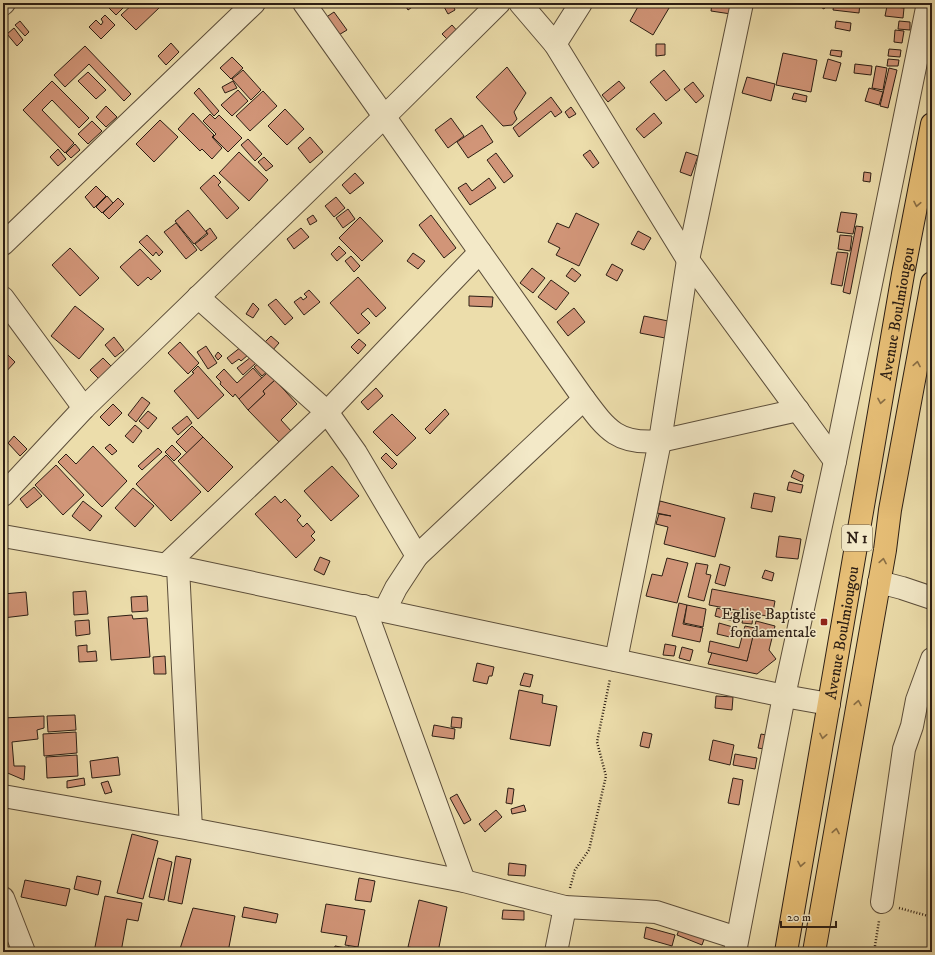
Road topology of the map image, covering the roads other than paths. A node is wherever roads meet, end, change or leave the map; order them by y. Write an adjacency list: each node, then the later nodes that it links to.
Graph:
1 (254, 3): 11 (street)
2 (304, 3): 9 (street)
3 (499, 3): 9 (street)
4 (520, 3): 8 (street)
5 (580, 3): 8 (street)
6 (742, 3): 13 (street)
7 (928, 3): 22 (street)
8 (555, 44): 13 (street)
9 (385, 116): 12 (street); 15 (street)
10 (932, 124): 34 (highway, Avenue Boulmiougou / N 1, one-way to 34)
11 (3, 244)
12 (480, 252): 17 (street); 20 (street)
13 (688, 260): 19 (street); 21 (street)
14 (932, 284): 27 (highway, Avenue Boulmiougou / N 1, one-way to 14)
15 (198, 297): 18 (street); 20 (street)
16 (3, 298): 18 (street)
17 (584, 399): 21 (street); 25 (street)
18 (84, 408): 23 (street)
19 (798, 410): 21 (street); 22 (street)
20 (327, 412): 25 (street); 26 (street)
21 (660, 441): 32 (street)
22 (834, 461): 33 (street)
23 (3, 495)
24 (3, 536): 26 (street)
25 (417, 556): 30 (street)
26 (172, 566): 29 (street); 36 (street)
27 (879, 582): 28 (street); 45 (highway, Avenue Boulmiougou / N 1, one-way to 27)
28 (932, 598)
29 (364, 606): 30 (street); 37 (street)
30 (385, 610): 32 (street)
31 (932, 659): 39 (street)
32 (615, 660): 33 (street)
33 (784, 696): 34 (street); 41 (street)
34 (828, 704): 44 (highway, Avenue Boulmiougou / N 1, one-way to 44)
35 (3, 796): 36 (street)
36 (191, 829): 37 (street)
37 (464, 880): 40 (street)
38 (3, 898): 42 (street)
39 (882, 902)
40 (565, 907): 41 (street); 43 (street)
41 (736, 945)
42 (24, 952)
43 (556, 952)
44 (786, 952)
45 (814, 952)

